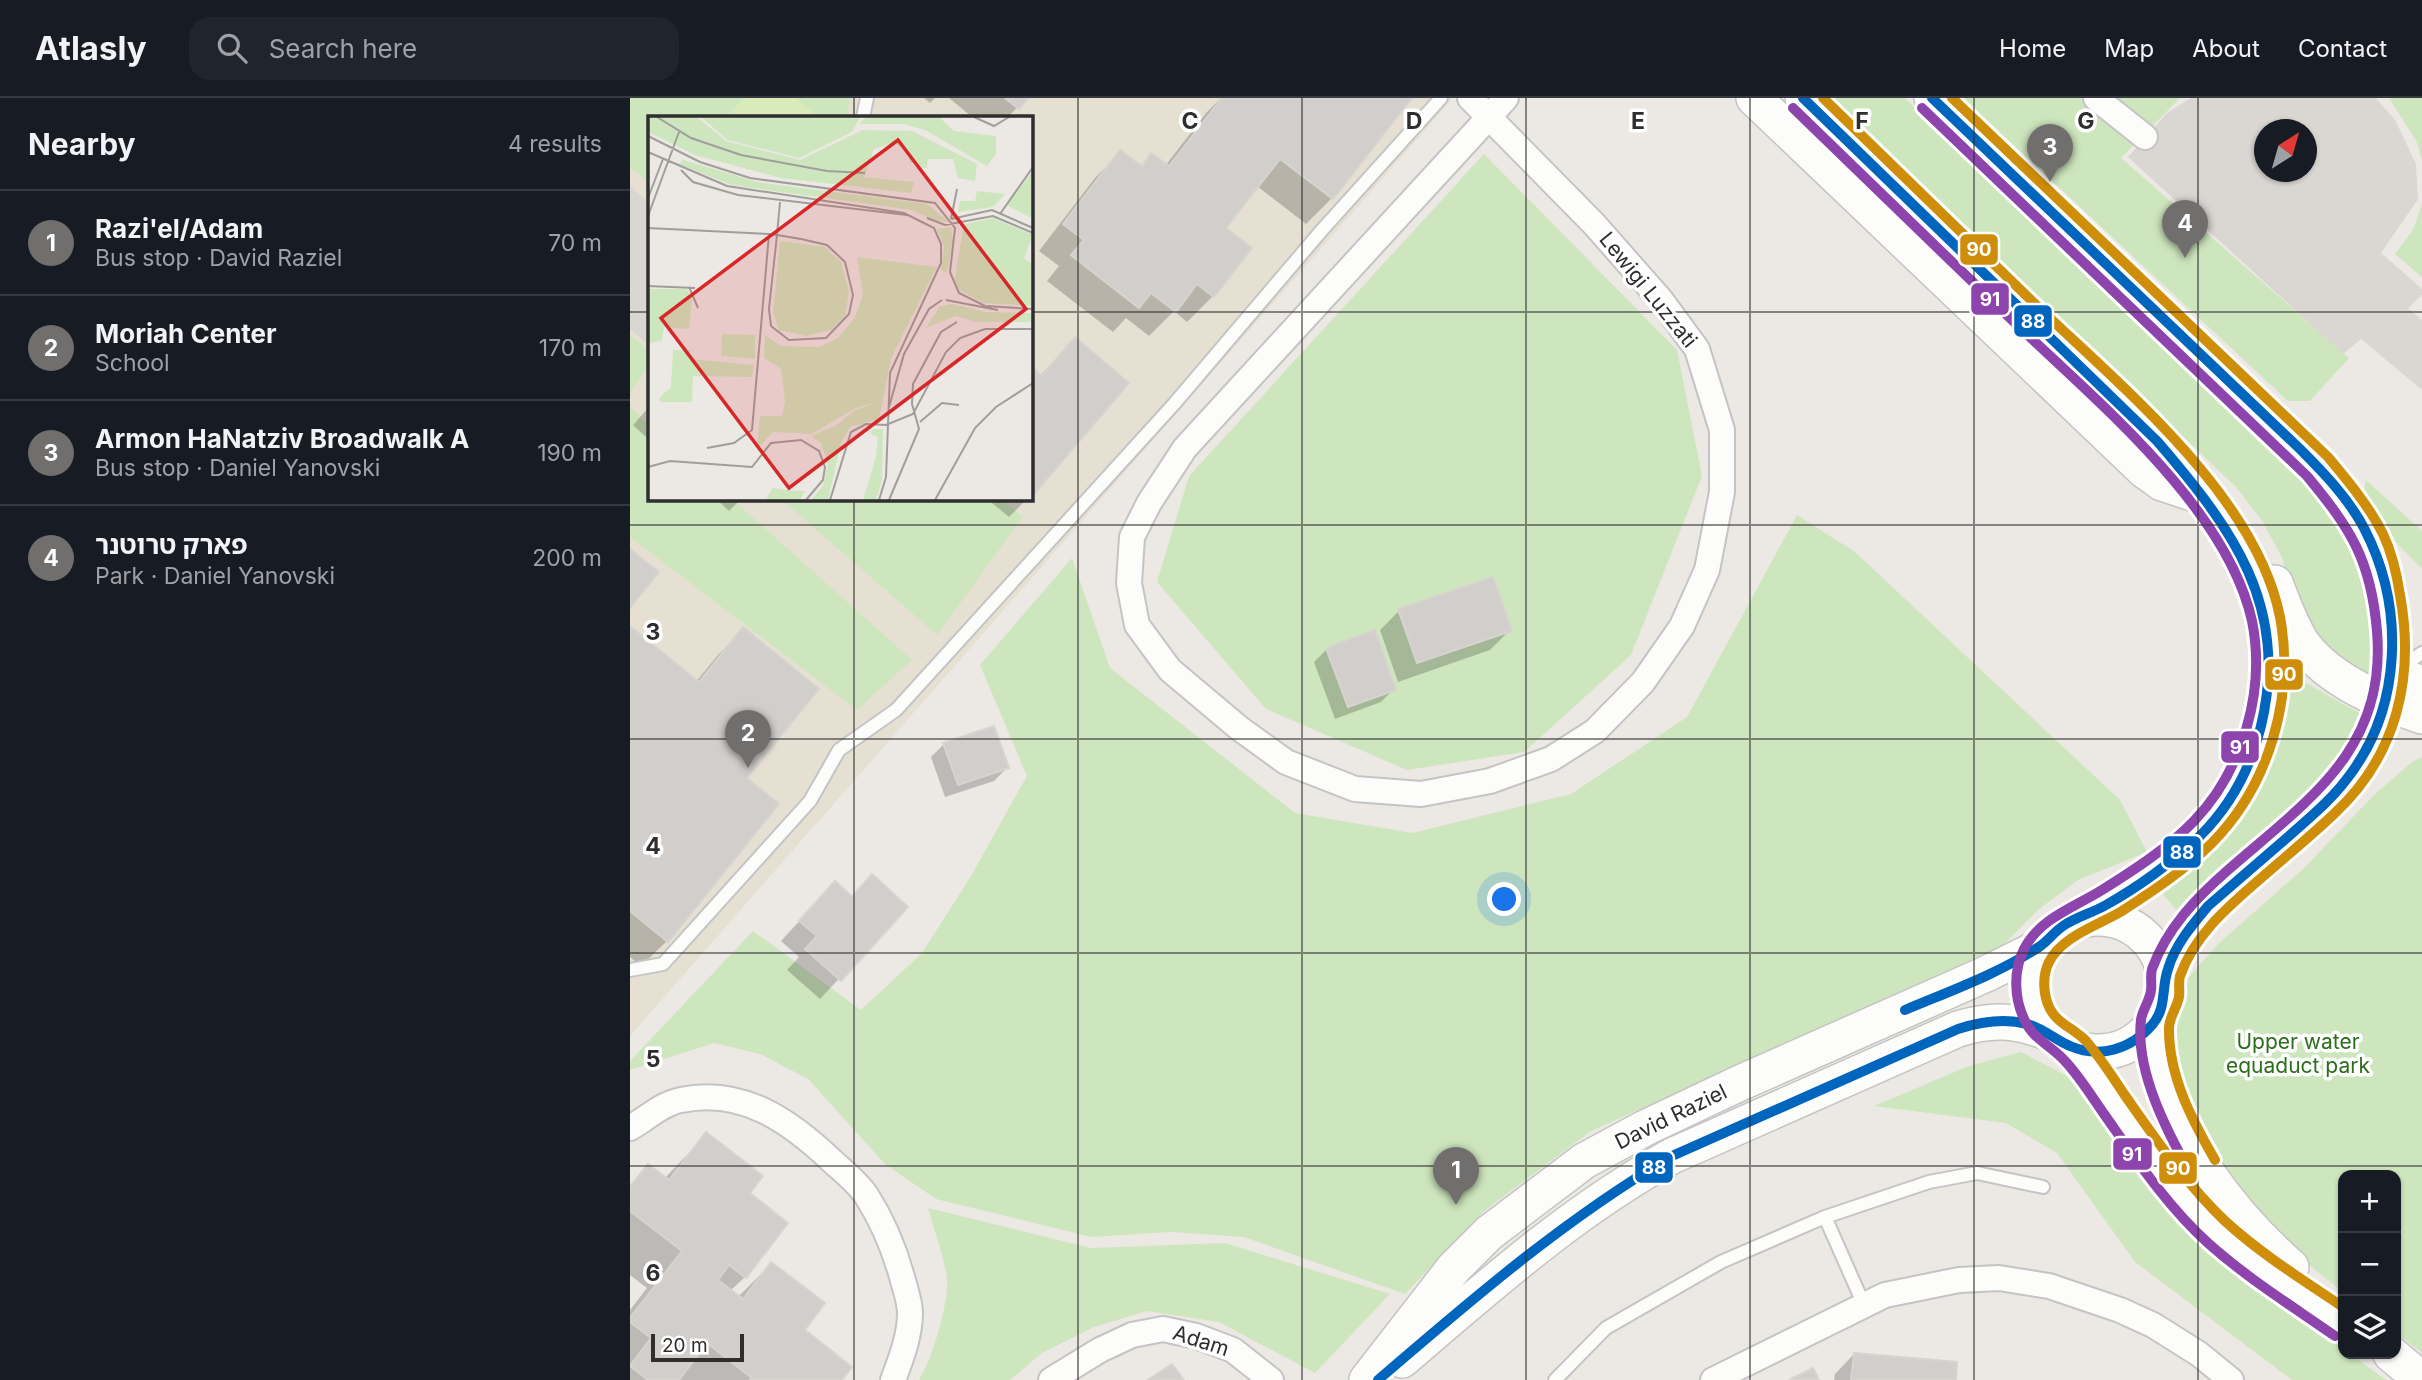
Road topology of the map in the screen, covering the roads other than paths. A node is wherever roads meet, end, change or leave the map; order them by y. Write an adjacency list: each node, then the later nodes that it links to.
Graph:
1 (867, 98): 9 (lane)
2 (1441, 98): 19 (lane)
3 (1470, 98): 10 (street, Lewigi Luzzati)
4 (1506, 98): 10 (street, Lewigi Luzzati)
5 (1754, 98): 13 (street)
6 (1803, 98): 12 (street)
7 (1932, 98): 15 (street)
8 (2096, 98): 11 (street)
9 (863, 116)
10 (1489, 117): 10 (street, Lewigi Luzzati)
11 (2145, 137)
12 (2157, 442): 13 (street); 15 (street)
13 (2204, 496): 17 (street)
14 (2422, 653): 15 (lane)
15 (2400, 687): 16 (street); 20 (street)
16 (2422, 716)
17 (2080, 919): 18 (street); 20 (street)
18 (2042, 946): 22 (street); 32 (street, David Raziel)
19 (630, 970)
20 (2165, 975): 21 (street)
21 (2155, 1022): 22 (street); 27 (street)
22 (2061, 1040): 28 (street); 33 (street, David Raziel)
23 (630, 1128): 29 (street)
24 (2043, 1187): 25 (lane)
25 (1825, 1217): 26 (lane); 34 (lane)
26 (1864, 1305): 35 (street); 36 (street)
27 (2338, 1310)
28 (2338, 1321)
29 (893, 1380)
30 (1051, 1380): 31 (street, Adam)
31 (1271, 1380)
32 (1367, 1380)
33 (1378, 1380)
34 (1555, 1380)
35 (1713, 1380)
36 (2231, 1380)

